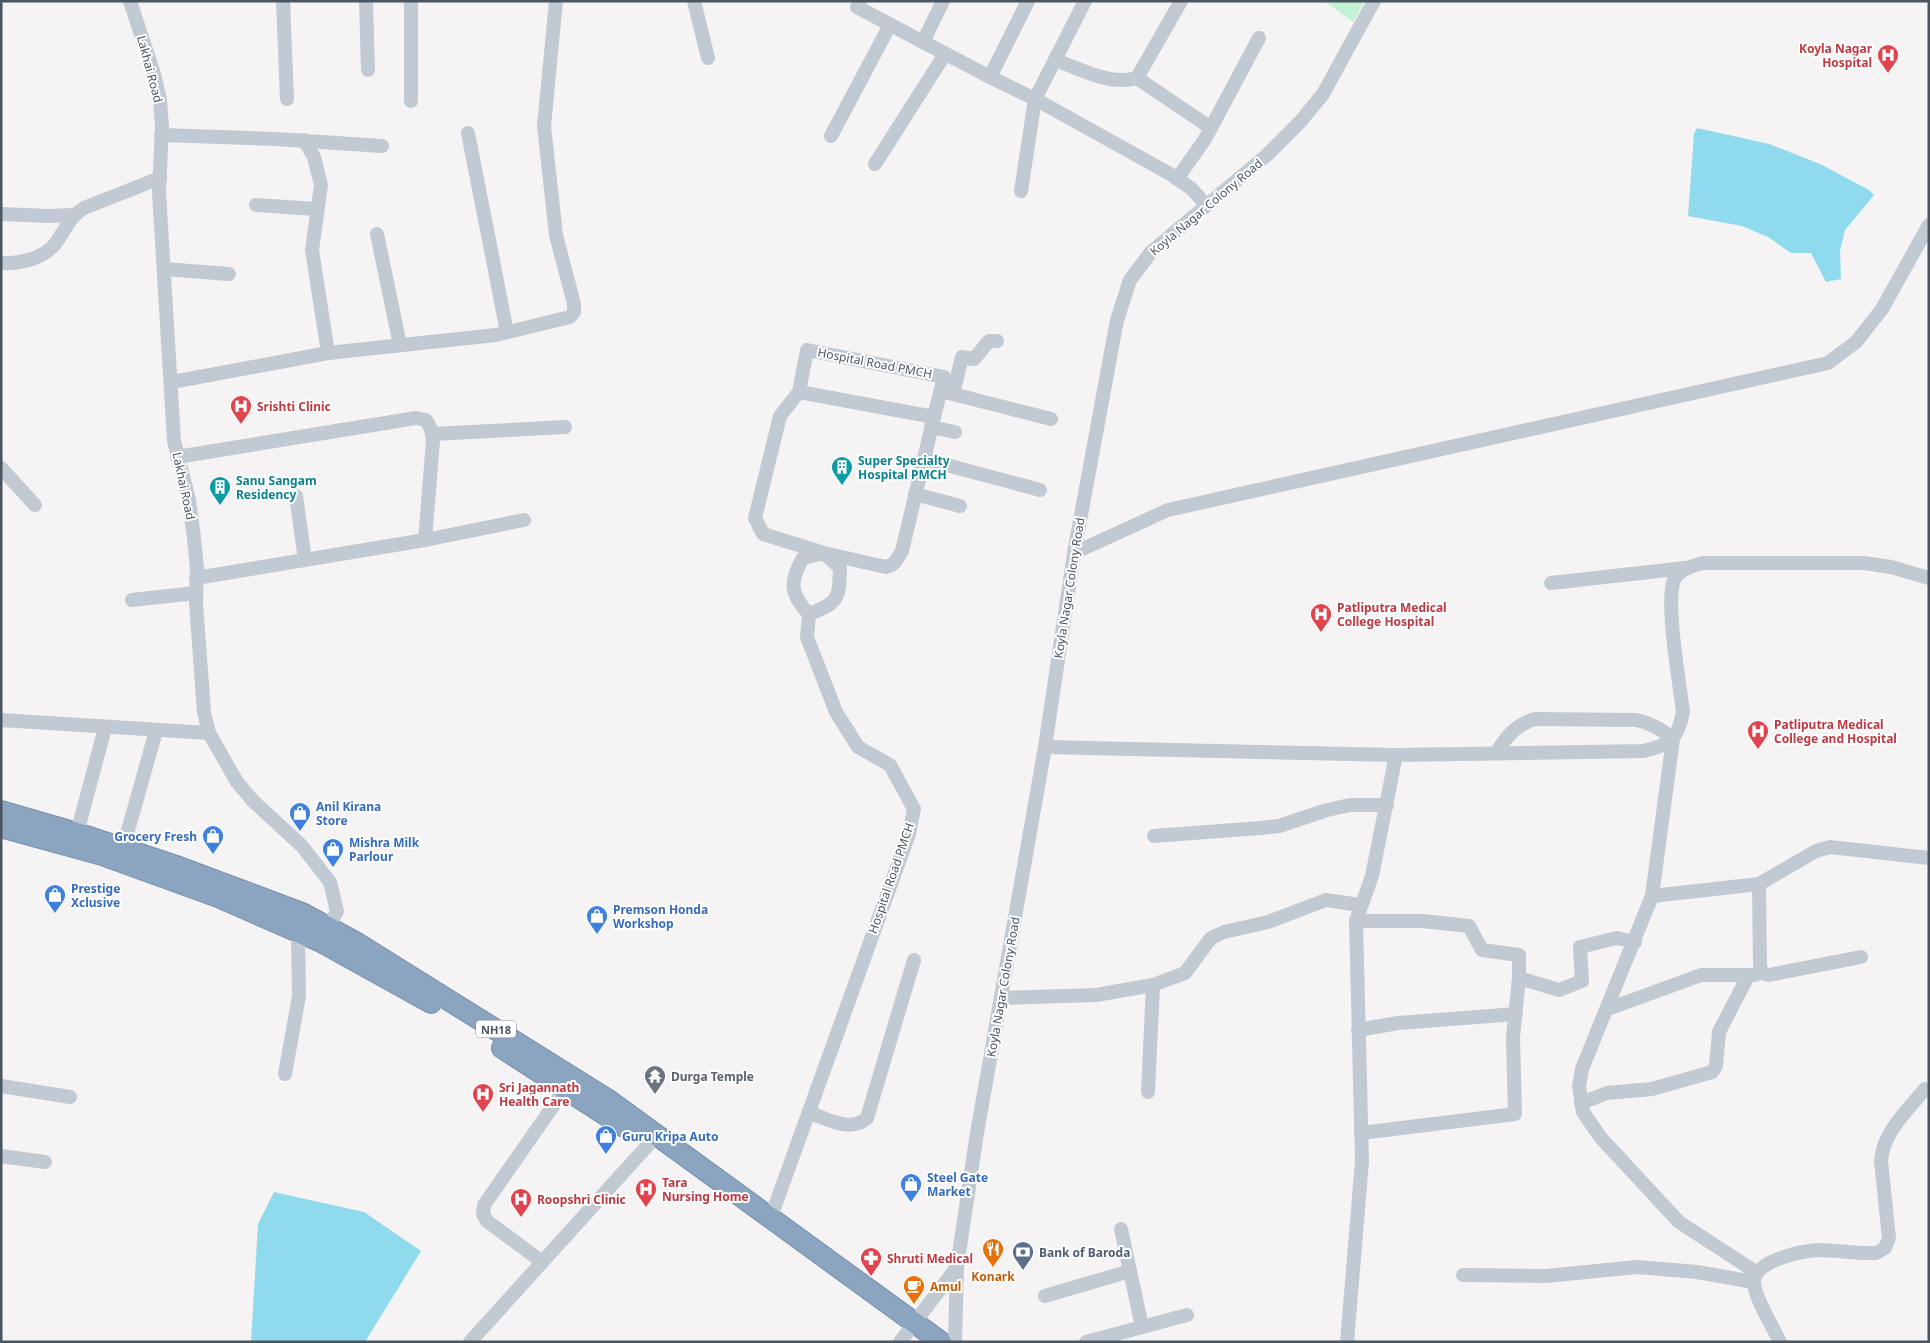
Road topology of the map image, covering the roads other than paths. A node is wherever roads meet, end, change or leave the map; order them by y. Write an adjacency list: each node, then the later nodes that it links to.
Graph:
1 (130, 1): 27 (street, Lakhai Road)
2 (283, 1): 22 (street)
3 (366, 1): 19 (street)
4 (412, 1): 24 (street)
5 (556, 1): 45 (street)
6 (694, 1): 17 (street)
7 (943, 1): 15 (street)
8 (1028, 1): 20 (street)
9 (1085, 1): 18 (street)
10 (1181, 1): 21 (street)
11 (1374, 1): 35 (street, Koyla Nagar Colony Road)
12 (855, 3): 13 (street)
13 (890, 25): 15 (street); 28 (street)
14 (1259, 38): 25 (street)
15 (923, 42): 16 (street)
16 (945, 54): 20 (street); 31 (street)
17 (708, 58)
18 (1055, 60): 21 (street); 23 (street)
19 (368, 70)
20 (990, 77): 23 (street)
21 (1137, 78): 25 (street)
22 (287, 99)
23 (1035, 99): 33 (street); 34 (street)
24 (411, 101)
25 (1210, 128): 33 (street)
26 (468, 133): 45 (street)
27 (161, 135): 29 (street); 32 (street, Lakhai Road)
28 (831, 136)
29 (304, 140): 30 (street); 37 (street)
30 (382, 146)
31 (874, 164)
32 (160, 178): 39 (street); 43 (street, Lakhai Road)
33 (1177, 179): 35 (street)
34 (1021, 191)
35 (1206, 205): 68 (street, Koyla Nagar Colony Road)
36 (256, 206): 37 (street)
37 (316, 209): 48 (street)
38 (1, 214): 39 (street)
39 (73, 215): 42 (street)
40 (1929, 224): 68 (street)
41 (377, 234): 47 (street)
42 (1, 263)
43 (164, 269): 44 (street); 49 (street, Lakhai Road)
44 (228, 274)
45 (507, 332): 47 (street)
46 (997, 341): 51 (street)
47 (400, 345): 48 (street)
48 (328, 353): 49 (street)
49 (172, 382): 57 (street, Lakhai Road)
50 (798, 392): 51 (street, Hospital Road PMCH); 53 (street); 67 (street, Hospital Road PMCH)
51 (947, 392): 52 (street); 53 (street, Hospital Road PMCH)
52 (1051, 419)
53 (933, 422): 55 (street); 58 (street, Hospital Road PMCH)
54 (565, 428): 56 (street)
55 (955, 432)
56 (432, 434): 57 (street); 66 (street)
57 (177, 457): 71 (street, Lakhai Road)
58 (924, 459): 60 (street); 61 (street, Hospital Road PMCH)
59 (1, 468): 63 (street)
60 (1040, 490)
61 (915, 494): 64 (street); 67 (street, Hospital Road PMCH)
62 (296, 496): 69 (street)
63 (35, 505)
64 (960, 506)
65 (524, 520): 66 (street)
66 (425, 540): 69 (street)
67 (824, 552): 76 (street); 76 (street)
68 (1074, 553): 82 (street, Koyla Nagar Colony Road)
69 (305, 560): 71 (street)
70 (1685, 568): 72 (street); 73 (street); 81 (street)
71 (196, 578): 74 (street, Lakhai Road)
72 (1929, 578)
73 (1552, 583)
74 (196, 593): 75 (street); 80 (street, Lakhai Road)
75 (132, 600)
76 (809, 614): 116 (street, Hospital Road PMCH)
77 (1, 720): 78 (street)
78 (105, 728): 79 (street); 88 (street)
79 (156, 731): 80 (street); 90 (street)
80 (209, 733): 97 (street, Lakhai Road)
81 (1673, 739): 83 (street); 83 (street); 93 (street)
82 (1045, 747): 84 (street); 105 (street, Koyla Nagar Colony Road)
83 (1496, 753): 84 (street)
84 (1396, 754): 85 (street)
85 (1386, 805): 89 (street); 94 (street)
86 (1, 811): 88 (highway, NH18)
87 (1, 827): 96 (highway, NH18)
88 (77, 832): 90 (highway, NH18)
89 (1154, 836)
90 (123, 848): 97 (highway, NH18)
91 (1929, 858): 92 (street)
92 (1759, 884): 93 (street); 101 (street)
93 (1652, 896): 98 (street)
94 (1360, 905): 95 (street); 104 (street)
95 (1356, 921): 103 (street); 108 (street)
96 (298, 932): 97 (highway, NH18); 109 (street)
97 (326, 935): 112 (highway, NH18); 117 (highway, NH18)
98 (1635, 942): 103 (street); 106 (street)
99 (1861, 957): 101 (street)
100 (914, 960): 116 (street)
101 (1764, 974): 102 (street)
102 (1748, 976): 106 (street); 115 (street)
103 (1519, 978): 107 (street)
104 (1153, 985): 105 (street); 113 (street)
105 (1002, 998): 125 (street, Koyla Nagar Colony Road)
106 (1608, 1008): 115 (street)
107 (1516, 1014): 108 (street); 118 (street)
108 (1358, 1030): 118 (street)
109 (285, 1074)
110 (1, 1086): 114 (street)
111 (1925, 1088): 128 (street)
112 (565, 1089): 117 (highway, NH18); 124 (street)
113 (1148, 1092)
114 (70, 1096)
115 (1581, 1103): 128 (street)
116 (810, 1113): 122 (street, Hospital Road PMCH)
117 (626, 1121): 119 (highway, NH18); 122 (highway, NH18)
118 (1361, 1133): 137 (street)
119 (648, 1144): 124 (street); 132 (highway, NH18)
120 (1, 1156): 121 (street)
121 (45, 1162)
122 (771, 1217): 132 (highway, NH18)
123 (1121, 1229): 126 (street)
124 (541, 1261): 133 (street)
125 (957, 1268): 132 (street, Koyla Nagar Colony Road); 135 (street, Koyla Nagar Colony Road)
126 (1130, 1271): 129 (street); 131 (street)
127 (1463, 1275): 128 (street)
128 (1755, 1277): 138 (street)
129 (1045, 1296)
130 (1187, 1315): 131 (street)
131 (1142, 1327): 136 (street)
132 (912, 1334): 134 (highway, NH18)
133 (470, 1342)
134 (941, 1342)
135 (955, 1342)
136 (1086, 1342)
137 (1347, 1342)
138 (1780, 1342)

